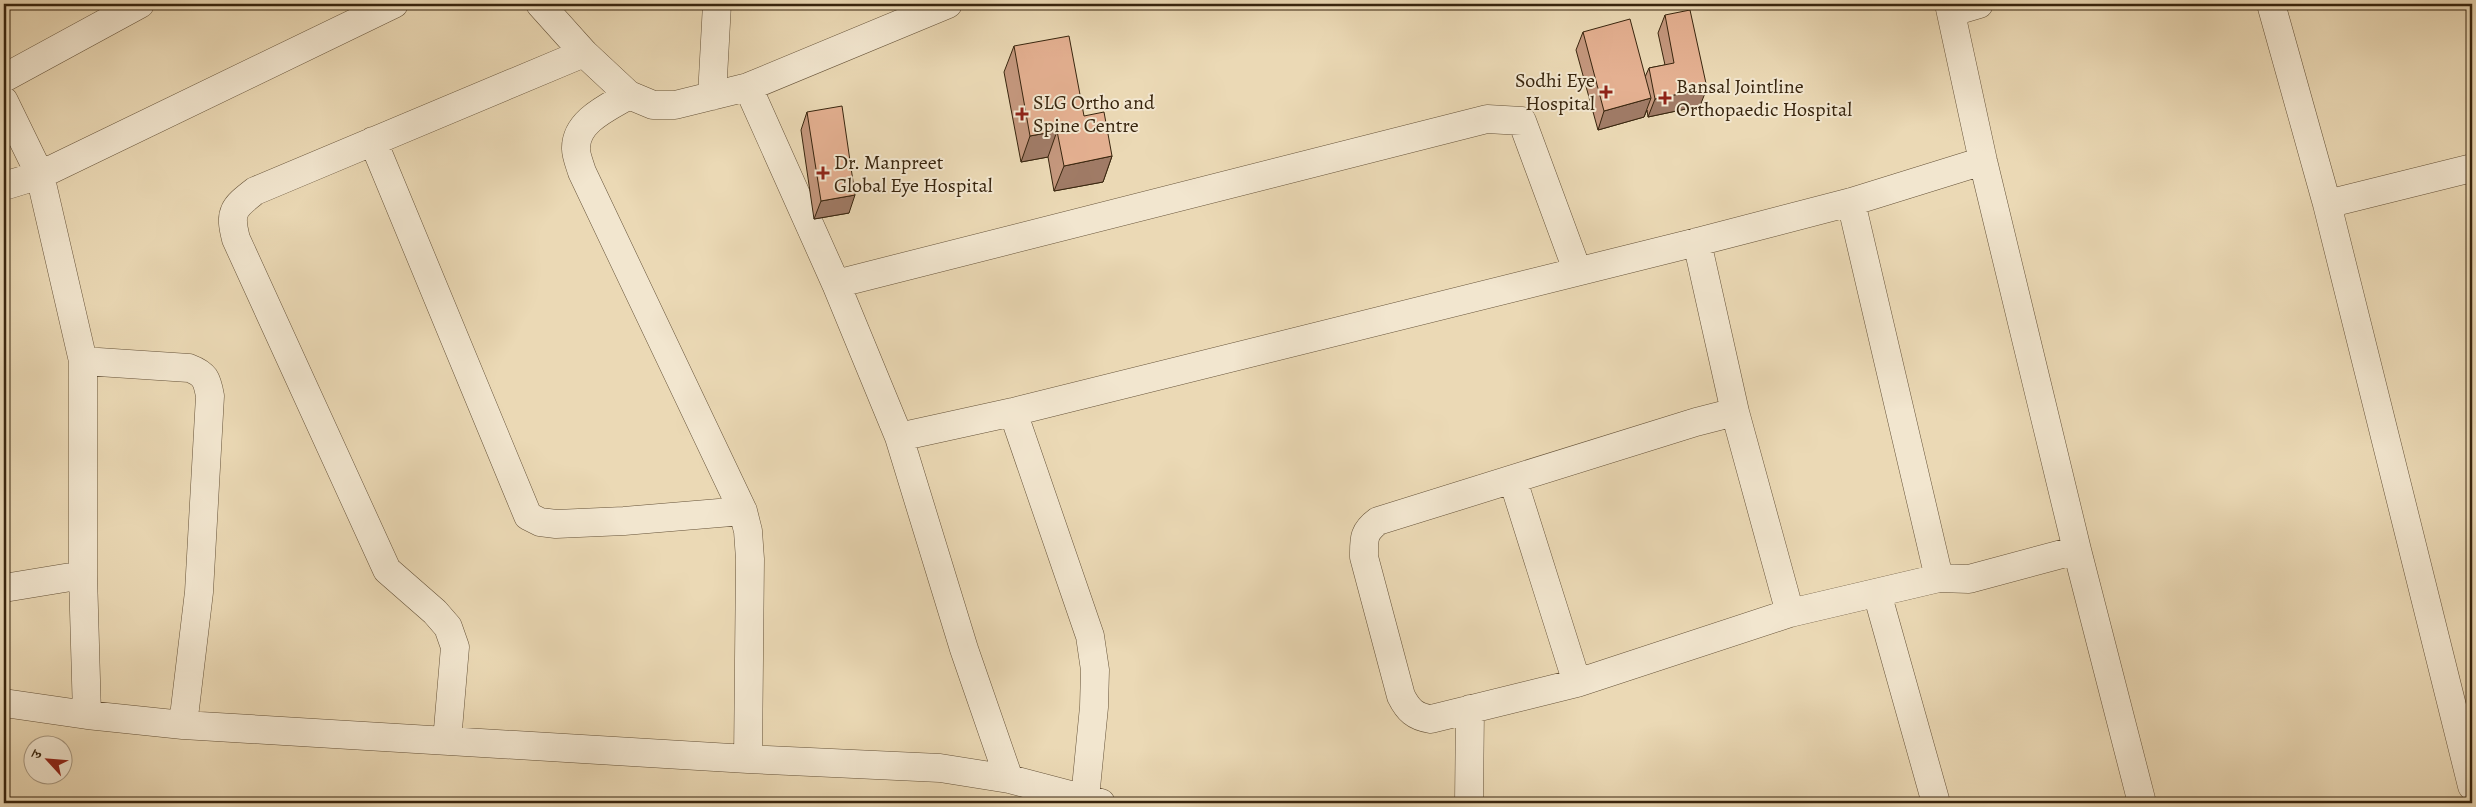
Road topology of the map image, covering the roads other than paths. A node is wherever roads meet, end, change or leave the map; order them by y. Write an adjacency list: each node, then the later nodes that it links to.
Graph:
1 (140, 4): 10 (street)
2 (394, 4): 18 (street)
3 (540, 4): 9 (street)
4 (717, 4): 13 (street)
5 (948, 4): 11 (street)
6 (1978, 4): 8 (street)
7 (2271, 4): 21 (street)
8 (1951, 8): 16 (street)
9 (584, 53): 12 (street); 15 (street)
10 (4, 78)
11 (748, 87): 13 (street); 24 (street)
12 (629, 95): 13 (street); 30 (street)
13 (712, 96)
14 (4, 101): 18 (street)
15 (373, 141): 30 (street); 42 (street)
16 (1983, 161): 20 (street); 31 (street)
17 (2472, 168): 21 (street)
18 (40, 175): 19 (street); 25 (street)
19 (4, 186)
20 (1851, 202): 22 (street); 33 (street)
21 (2328, 204): 45 (street)
22 (1697, 242): 23 (street); 27 (street)
23 (1577, 270): 24 (street); 26 (street)
24 (836, 284): 28 (street)
25 (83, 360): 32 (street); 41 (street)
26 (1012, 412): 28 (street); 46 (street)
27 (1735, 412): 29 (street); 36 (street)
28 (899, 438): 44 (street)
29 (1513, 480): 37 (street); 39 (street)
30 (743, 511): 43 (street)
31 (2077, 550): 33 (street); 47 (street)
32 (83, 575): 34 (street); 40 (street)
33 (1939, 578): 35 (street)
34 (4, 588)
35 (1877, 594): 36 (street); 49 (street)
36 (1790, 613): 37 (street)
37 (1577, 683): 39 (street)
38 (4, 703): 40 (street)
39 (1470, 709): 48 (street)
40 (87, 715): 41 (street)
41 (183, 725): 42 (street)
42 (447, 741): 43 (street)
43 (748, 759): 44 (street)
44 (1009, 779): 46 (street)
45 (2472, 786)
46 (1092, 801)
47 (2134, 802)
48 (1469, 803)
49 (1936, 803)

